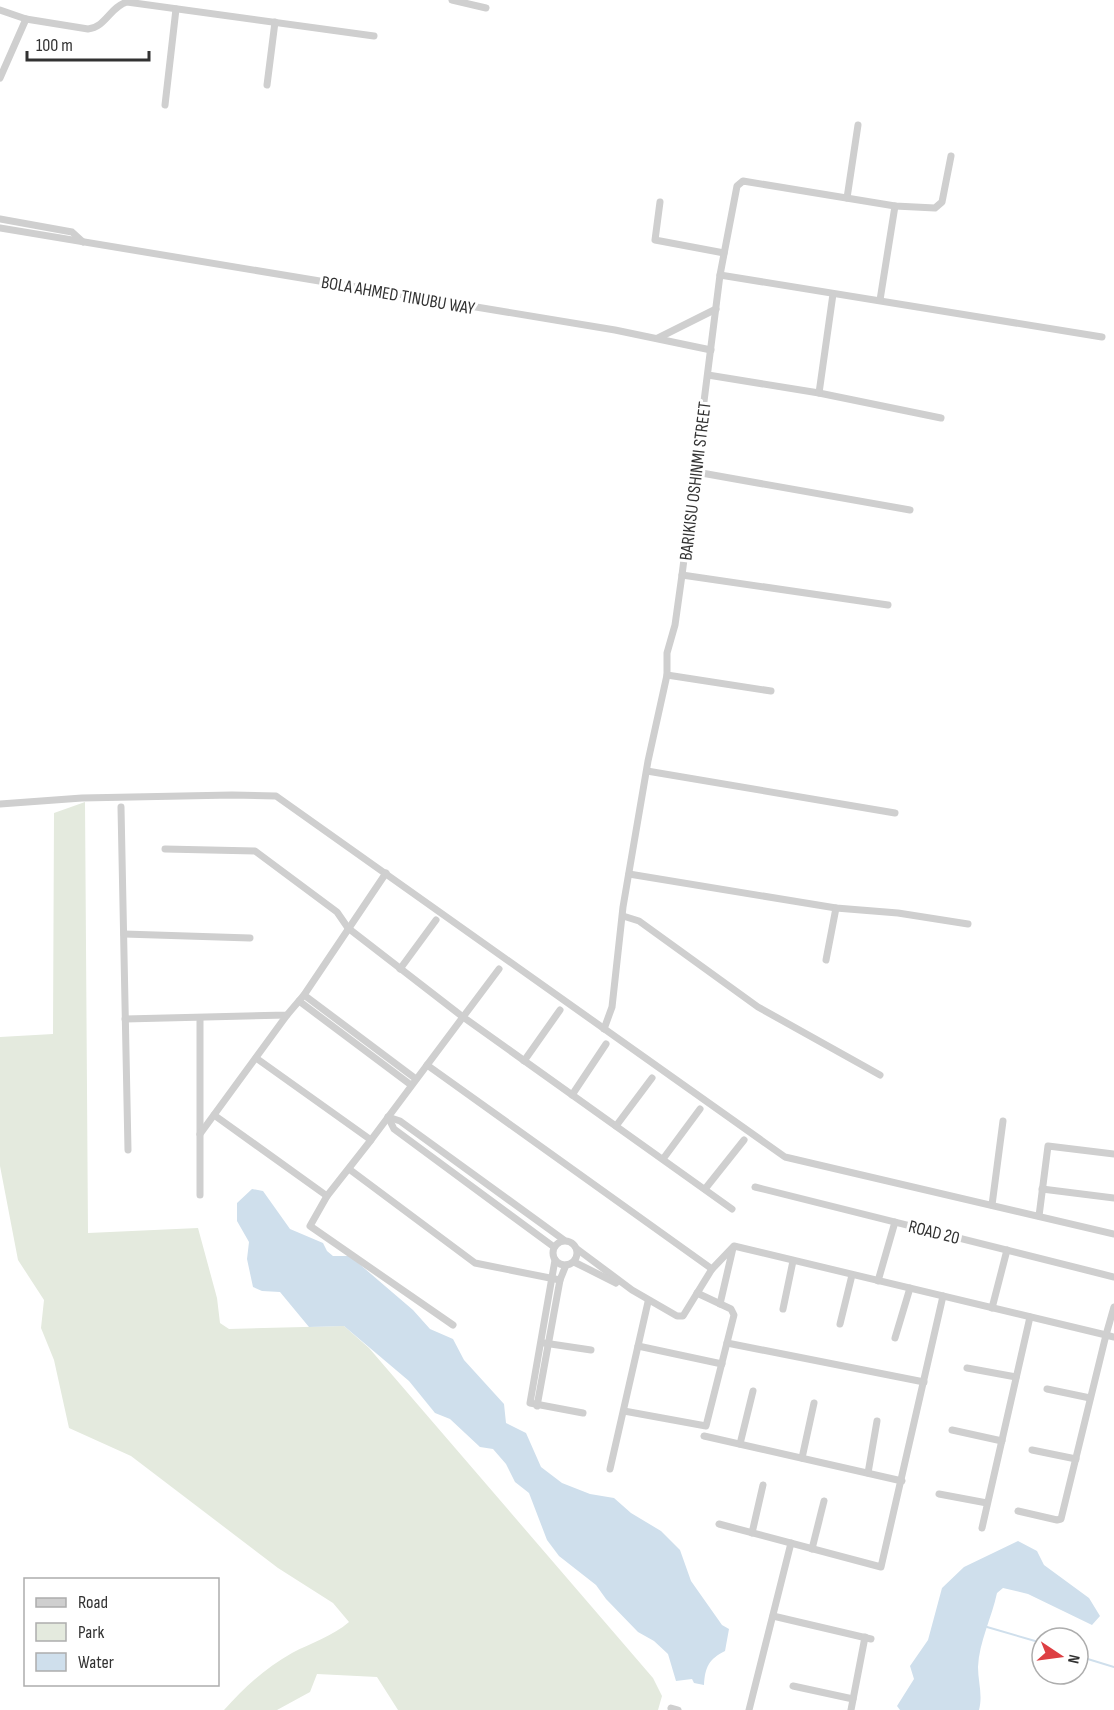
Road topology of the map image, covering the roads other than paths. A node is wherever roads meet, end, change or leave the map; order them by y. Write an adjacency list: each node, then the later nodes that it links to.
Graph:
1 (452, 0): 2 (street)
2 (486, 8)
3 (176, 9): 5 (street); 6 (street); 10 (street)
4 (0, 10): 5 (street)
5 (26, 19): 8 (street)
6 (275, 22): 7 (street); 9 (street)
7 (374, 36)
8 (0, 78)
9 (267, 86)
10 (165, 105)
11 (858, 125): 13 (street)
12 (951, 156): 15 (street, BARIKISU OSHINMI STREET)
13 (847, 198): 15 (street, BARIKISU OSHINMI STREET); 19 (street, BARIKISU OSHINMI STREET)
14 (660, 202): 19 (street)
15 (896, 207): 22 (street)
16 (0, 219): 18 (street)
17 (0, 228): 18 (street, BOLA AHMED TINUBU WAY)
18 (85, 243): 25 (street, BOLA AHMED TINUBU WAY)
19 (724, 253): 20 (street, BARIKISU OSHINMI STREET)
20 (720, 275): 21 (street); 23 (street, BARIKISU OSHINMI STREET)
21 (833, 294): 22 (street); 28 (street)
22 (880, 300): 24 (street)
23 (716, 309): 25 (street); 26 (street, BARIKISU OSHINMI STREET)
24 (1102, 337)
25 (658, 338): 26 (street, BOLA AHMED TINUBU WAY)
26 (711, 350): 27 (street, BARIKISU OSHINMI STREET)
27 (708, 375): 28 (street); 30 (street, BARIKISU OSHINMI STREET)
28 (819, 393): 29 (street)
29 (941, 418)
30 (696, 472): 31 (street); 32 (street, BARIKISU OSHINMI STREET)
31 (910, 510)
32 (682, 575): 33 (street); 34 (street, BARIKISU OSHINMI STREET)
33 (888, 605)
34 (667, 675): 35 (street); 36 (street, BARIKISU OSHINMI STREET)
35 (771, 691)
36 (647, 771): 39 (street); 42 (street, BARIKISU OSHINMI STREET)
37 (0, 804): 41 (street)
38 (121, 807): 48 (street)
39 (895, 813)
40 (165, 849): 47 (street)
41 (386, 873): 47 (street); 59 (street)
42 (629, 874): 43 (street); 44 (street, BARIKISU OSHINMI STREET)
43 (836, 908): 46 (street); 50 (street)
44 (623, 916): 59 (street, BARIKISU OSHINMI STREET); 64 (street)
45 (436, 920): 51 (street)
46 (968, 924)
47 (348, 928): 51 (street); 53 (street)
48 (124, 934): 49 (street); 58 (street)
49 (250, 938)
50 (826, 960)
51 (400, 969): 56 (street)
52 (499, 969): 56 (street)
53 (301, 998): 55 (street); 66 (street)
54 (560, 1010): 62 (street)
55 (286, 1016): 57 (street); 61 (street)
56 (463, 1017): 62 (street); 63 (street)
57 (200, 1018): 58 (street); 73 (street)
58 (125, 1019): 76 (street)
59 (604, 1029): 86 (street)
60 (606, 1044): 67 (street)
61 (256, 1058): 69 (street); 74 (street)
62 (524, 1061): 67 (street)
63 (426, 1065): 66 (street); 100 (street)
64 (880, 1075)
65 (652, 1078): 72 (street)
66 (414, 1082): 70 (street)
67 (572, 1095): 72 (street)
68 (700, 1109): 78 (street)
69 (214, 1115): 73 (street); 84 (street)
70 (388, 1118): 74 (street); 91 (street); 93 (street)
71 (1003, 1121): 86 (street)
72 (616, 1126): 78 (street)
73 (200, 1134): 83 (street)
74 (371, 1140): 79 (street)
75 (744, 1140): 81 (street)
76 (128, 1150)
77 (1114, 1154): 82 (street)
78 (663, 1159): 81 (street)
79 (349, 1169): 84 (street); 103 (street)
80 (755, 1187): 89 (street, ROAD 20)
81 (705, 1189): 87 (street)
82 (1042, 1189): 85 (street); 88 (street)
83 (200, 1195)
84 (327, 1196): 117 (street)
85 (1114, 1198)
86 (992, 1205): 88 (street)
87 (732, 1209)
88 (1039, 1216): 90 (street)
89 (895, 1222): 95 (street, ROAD 20); 105 (street)
90 (1114, 1234)
91 (564, 1240): 93 (street); 94 (street)
92 (734, 1246): 97 (street); 100 (street); 111 (street)
93 (554, 1247): 96 (street)
94 (578, 1249): 98 (street); 107 (street)
95 (1007, 1250): 102 (street, ROAD 20); 113 (street)
96 (555, 1260): 99 (street); 103 (street)
97 (793, 1261): 101 (street); 114 (street)
98 (574, 1262): 99 (street); 107 (street)
99 (566, 1265): 104 (street)
100 (712, 1269): 108 (street)
101 (852, 1275): 105 (street); 116 (street)
102 (1114, 1277)
103 (551, 1278): 104 (street); 120 (street)
104 (560, 1280): 122 (street)
105 (878, 1281): 106 (street)
106 (910, 1288): 109 (street); 119 (street)
107 (632, 1290): 110 (street)
108 (697, 1293): 110 (street); 111 (street)
109 (943, 1296): 113 (street); 128 (street)
110 (648, 1302): 123 (street)
111 (720, 1304): 121 (street)
112 (1114, 1307): 118 (street)
113 (992, 1308): 115 (street)
114 (783, 1309)
115 (1030, 1317): 118 (street); 127 (street)
116 (840, 1324)
117 (453, 1325)
118 (1110, 1336): 131 (street)
119 (895, 1338)
120 (539, 1342): 122 (street); 133 (street)
121 (727, 1343): 125 (street); 128 (street)
122 (548, 1344): 124 (street); 133 (street)
123 (638, 1346): 125 (street); 134 (street)
124 (591, 1350)
125 (722, 1364): 134 (street)
126 (967, 1368): 127 (street)
127 (1016, 1377): 139 (street)
128 (924, 1382): 146 (street)
129 (1047, 1389): 131 (street)
130 (753, 1391): 140 (street)
131 (1090, 1398): 143 (street)
132 (814, 1404): 142 (street)
133 (534, 1405): 135 (street)
134 (624, 1411): 144 (street)
135 (583, 1413)
136 (877, 1421): 145 (street)
137 (952, 1430): 139 (street)
138 (704, 1436): 140 (street)
139 (1002, 1441): 150 (street)
140 (740, 1444): 142 (street)
141 (1032, 1450): 143 (street)
142 (802, 1458): 145 (street)
143 (1076, 1459): 151 (street)
144 (610, 1469)
145 (867, 1473): 146 (street)
146 (902, 1481): 156 (street)
147 (763, 1485): 154 (street)
148 (939, 1494): 150 (street)
149 (824, 1501): 156 (street)
150 (987, 1503): 153 (street)
151 (1018, 1511)
152 (719, 1524): 154 (street)
153 (982, 1528)
154 (752, 1533): 155 (street)
155 (791, 1543): 156 (street); 157 (street)
156 (812, 1549)
157 (773, 1616): 159 (street); 160 (street)
158 (793, 1686): 159 (street)
159 (853, 1699): 161 (street)
160 (749, 1710)
161 (851, 1710)

